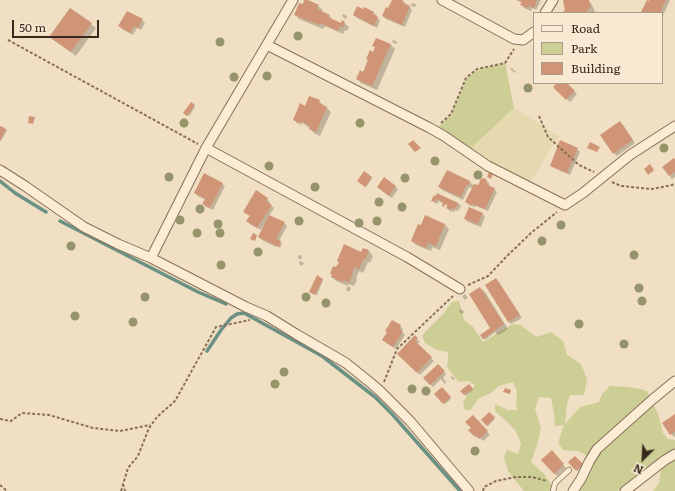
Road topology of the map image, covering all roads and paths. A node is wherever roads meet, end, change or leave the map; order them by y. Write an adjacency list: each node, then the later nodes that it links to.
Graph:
1 (293, 0): 8 (street)
2 (442, 0): 7 (street)
3 (552, 0): 4 (street)
4 (546, 12)
5 (533, 33): 7 (street)
6 (8, 40): 12 (path)
7 (523, 40): 11 (path)
8 (267, 45): 11 (street); 12 (street)
9 (539, 116): 14 (path)
10 (674, 126): 14 (street)
11 (430, 128): 14 (street)
12 (206, 148): 16 (street); 17 (street)
13 (0, 170): 16 (street)
14 (604, 177): 15 (path)
15 (675, 184)
16 (151, 258): 18 (street)
17 (460, 289)
18 (267, 316): 21 (path); 30 (street)
19 (675, 381): 33 (street)
20 (0, 420): 21 (path)
21 (152, 425): 24 (path)
22 (675, 454): 34 (street)
23 (569, 470): 25 (lane)
24 (123, 483): 28 (path); 29 (path)
25 (555, 483): 31 (path); 32 (lane)
26 (0, 485): 27 (path)
27 (7, 491)
28 (121, 491)
29 (125, 491)
30 (469, 491)
31 (483, 491)
32 (553, 491)
33 (573, 491)
34 (624, 491)

